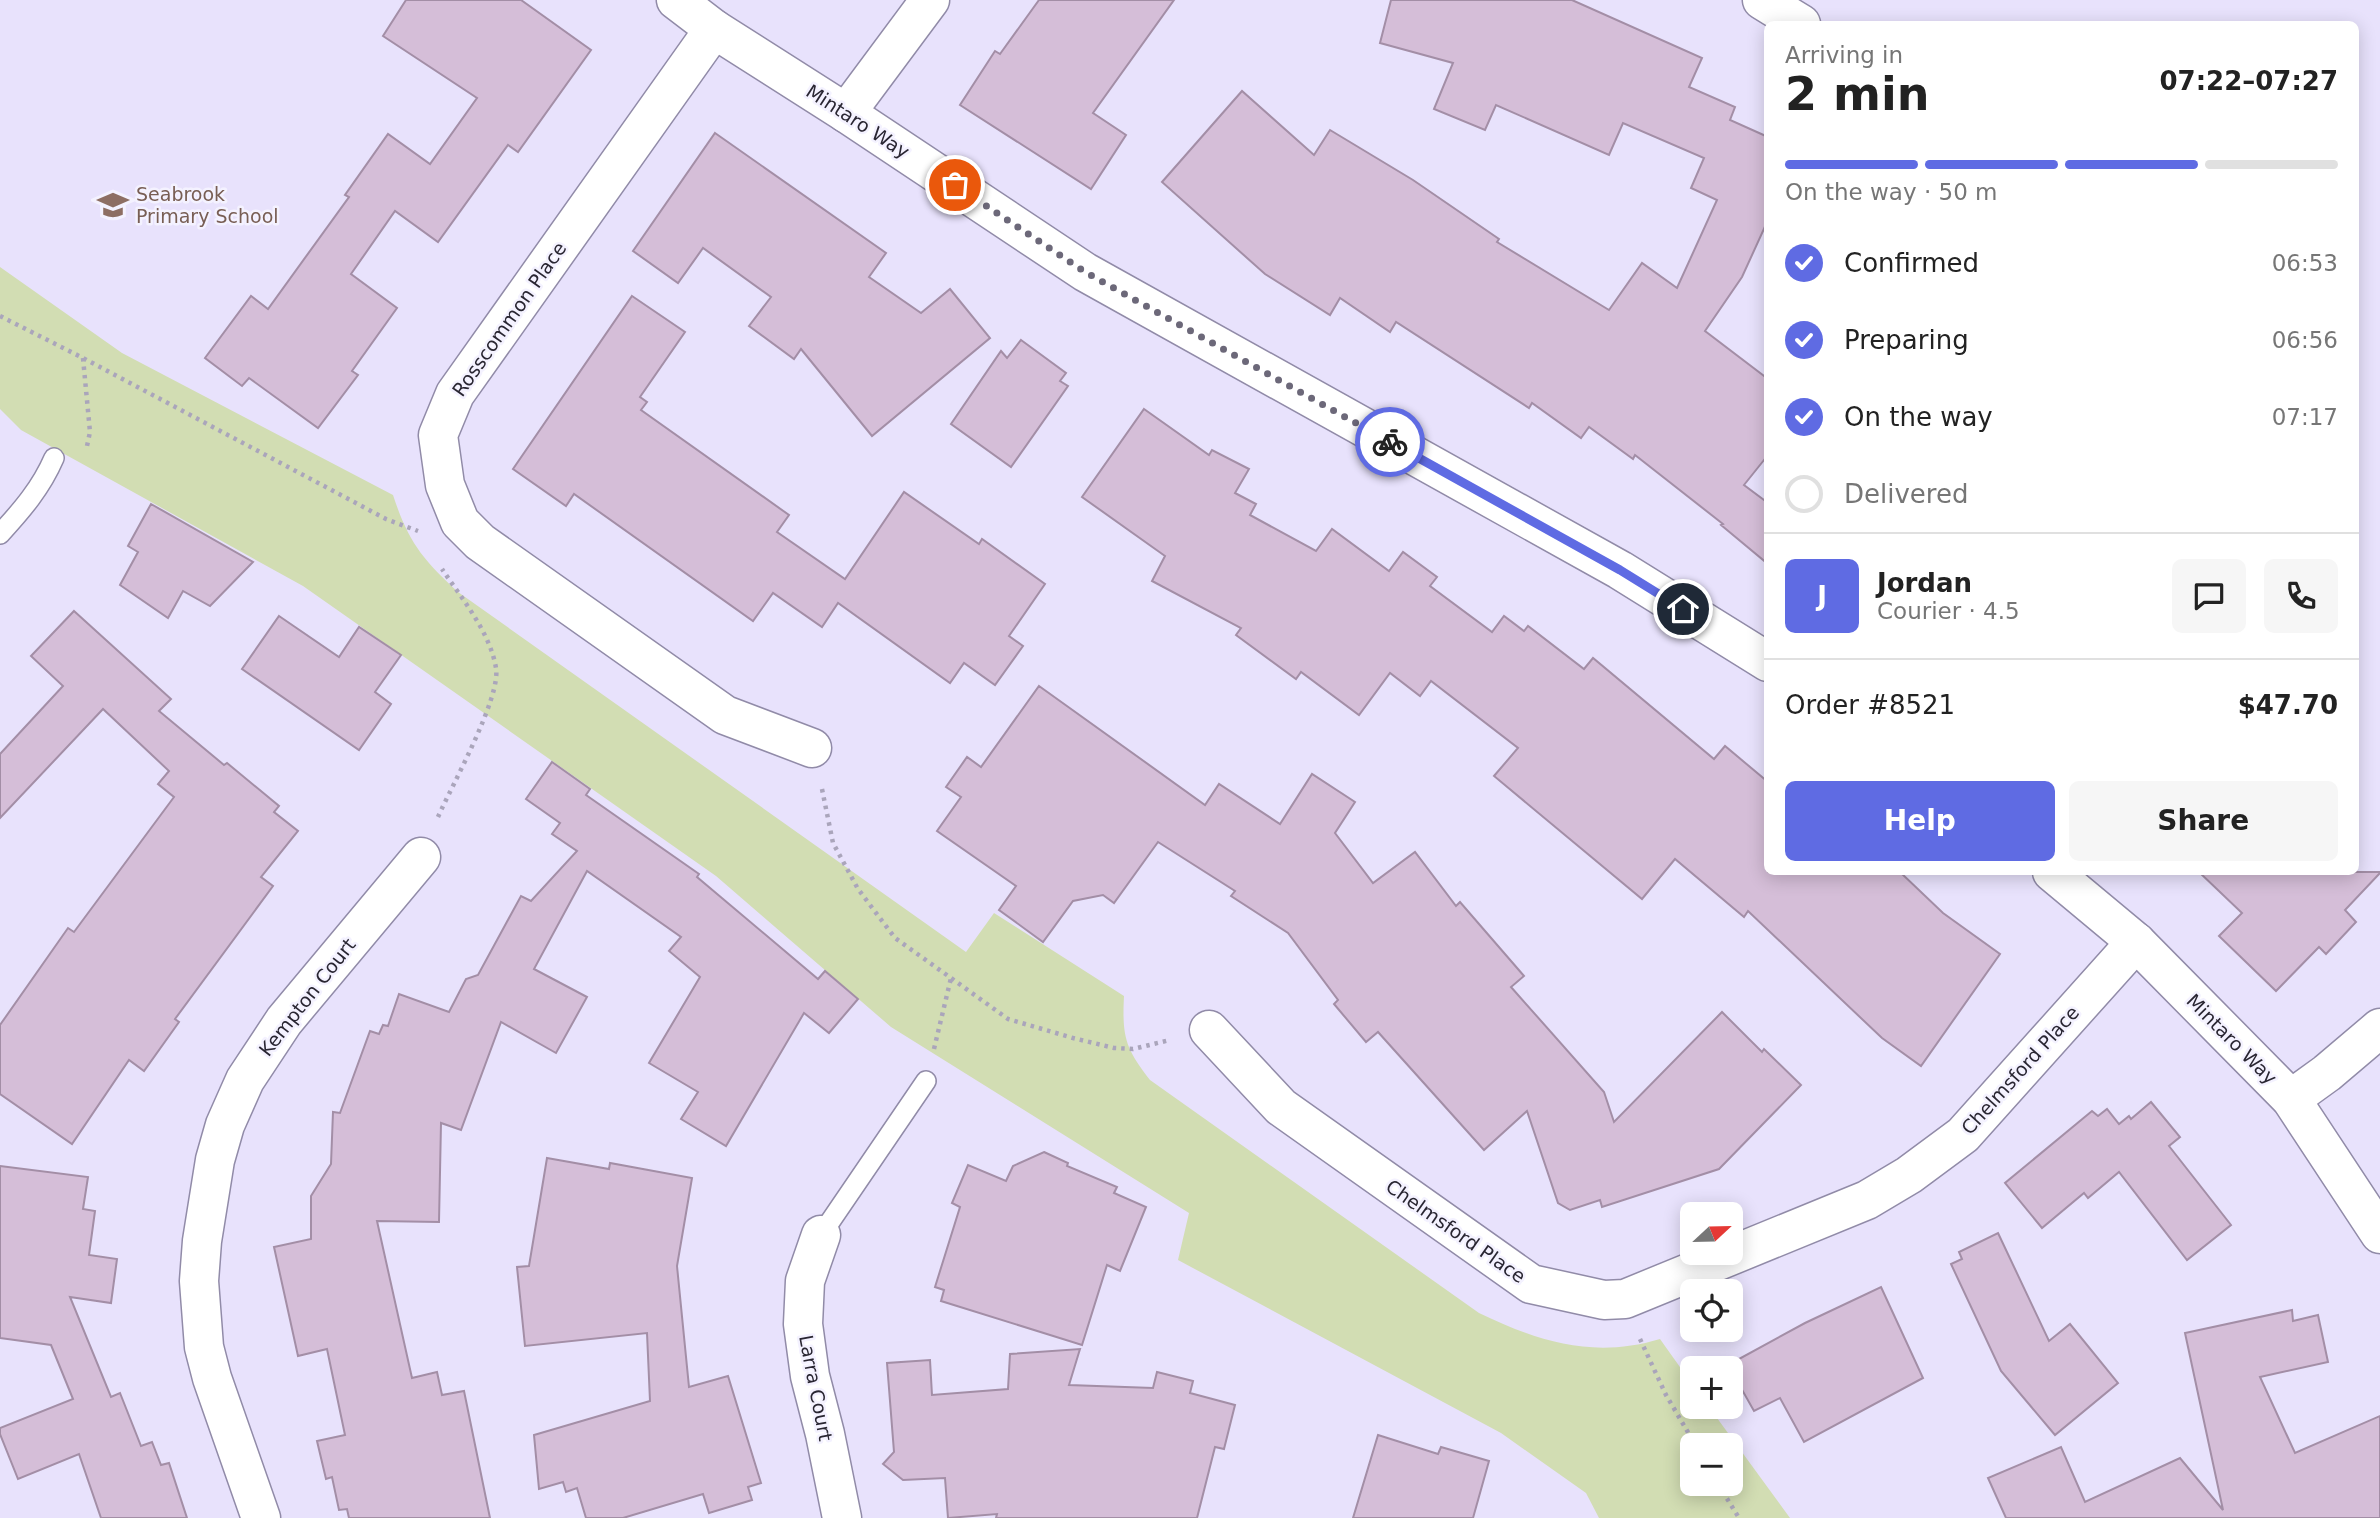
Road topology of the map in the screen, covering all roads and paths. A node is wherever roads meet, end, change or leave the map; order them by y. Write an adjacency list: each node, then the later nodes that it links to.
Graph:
1 (676, 0): 5 (street, Mintaro Way)
2 (930, 0): 6 (street)
3 (1762, 0): 4 (street)
4 (1796, 21)
5 (714, 29): 6 (street, Mintaro Way); 11 (street, Rosscommon Place)
6 (846, 113): 13 (street, Mintaro Way)
7 (0, 316): 8 (path)
8 (83, 358): 10 (path); 11 (path)
9 (54, 458): 10 (lane)
10 (44, 481): 12 (lane)
11 (448, 529): 14 (street, Rosscommon Place); 15 (path)
12 (0, 534)
13 (1764, 660)
14 (812, 748): 18 (path)
15 (421, 857): 28 (street, Kempton Court)
16 (2056, 875): 17 (street, Mintaro Way)
17 (2136, 942): 22 (street, Mintaro Way); 25 (street, Chelmsford Place)
18 (951, 978): 20 (path); 21 (path)
19 (2380, 1028): 22 (street)
20 (1209, 1030): 25 (street, Chelmsford Place)
21 (926, 1081): 24 (lane, Larra Court)
22 (2291, 1099): 23 (street, Mintaro Way)
23 (2380, 1234)
24 (821, 1235): 29 (street, Larra Court)
25 (1625, 1299): 26 (path)
26 (1688, 1433)
27 (1725, 1496): 30 (path)
28 (261, 1518)
29 (842, 1518)
30 (1738, 1518)

